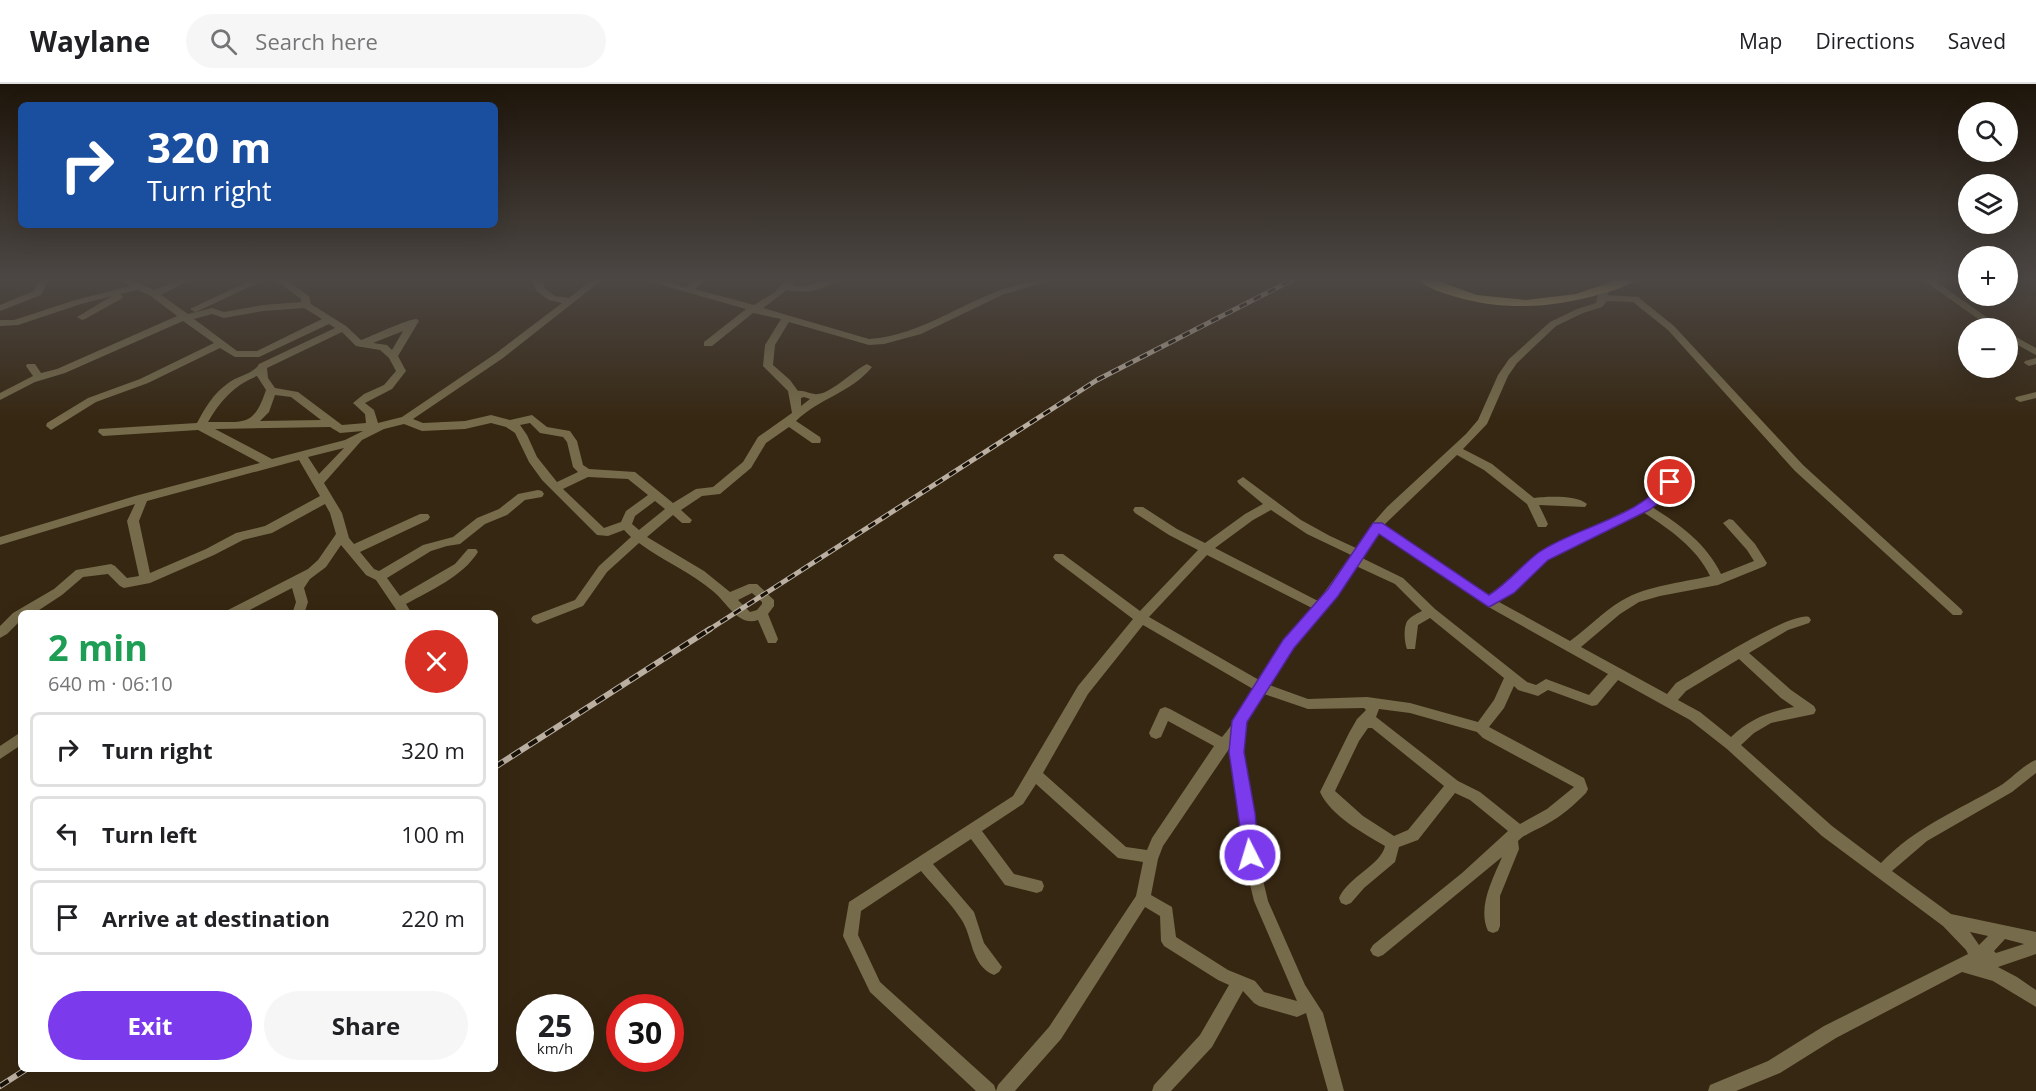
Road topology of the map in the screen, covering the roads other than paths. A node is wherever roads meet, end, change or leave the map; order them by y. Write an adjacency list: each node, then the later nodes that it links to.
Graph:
1 (160, 327): 25 (street)
2 (197, 327): 15 (street)
3 (314, 327): 19 (street)
4 (403, 327): 16 (street)
5 (410, 327): 20 (street)
6 (536, 327): 33 (street)
7 (731, 327): 17 (street)
8 (781, 327): 27 (street)
9 (820, 327): 10 (street)
10 (924, 327)
11 (1550, 327): 43 (street)
12 (1670, 327): 88 (street)
13 (343, 328): 16 (street); 23 (street)
14 (2018, 341): 18 (street)
15 (220, 344): 19 (street); 37 (street)
16 (360, 344): 20 (street)
17 (708, 344)
18 (2036, 352)
19 (235, 354): 24 (street)
20 (393, 356): 39 (street)
21 (31, 366): 25 (street)
22 (867, 367): 30 (street)
23 (261, 371): 24 (street); 26 (street)
24 (248, 375): 38 (street)
25 (39, 378): 29 (street)
26 (271, 390): 34 (street); 35 (street)
27 (795, 395): 30 (street); 32 (street)
28 (2036, 395): 31 (street)
29 (0, 397)
30 (819, 398): 32 (street)
31 (2020, 399)
32 (793, 418): 42 (street); 59 (street)
33 (405, 420): 36 (street); 39 (street)
34 (331, 423): 35 (street); 39 (street)
35 (250, 424): 38 (street)
36 (510, 424): 46 (street); 50 (street)
37 (51, 426)
38 (200, 426): 40 (street); 45 (street)
39 (376, 426): 41 (street)
40 (103, 432)
41 (362, 436): 44 (street); 48 (street)
42 (816, 440)
43 (1456, 450): 55 (street); 66 (street)
44 (302, 456): 45 (street); 48 (street)
45 (270, 464): 53 (street)
46 (587, 473): 50 (street); 52 (street)
47 (1244, 481): 57 (street)
48 (318, 482): 54 (street)
49 (1670, 482): 58 (street)
50 (557, 487): 65 (street)
51 (538, 494): 76 (street)
52 (656, 494): 59 (street); 65 (street)
53 (143, 498): 69 (street); 77 (street)
54 (327, 498): 67 (street); 77 (street)
55 (1532, 502): 56 (street); 64 (street)
56 (1581, 504)
57 (1271, 505): 70 (street); 74 (street)
58 (1644, 507): 78 (street); 80 (street)
59 (673, 508): 62 (street); 68 (street)
60 (1139, 510): 70 (street)
61 (424, 517): 71 (street)
62 (687, 520)
63 (1729, 523): 78 (street)
64 (1542, 524)
65 (626, 525): 68 (street)
66 (1377, 526): 74 (street); 80 (street)
67 (342, 535): 71 (street); 75 (street)
68 (638, 538): 79 (street); 92 (street)
69 (0, 541)
70 (1206, 549): 82 (street); 91 (street)
71 (353, 550): 76 (street)
72 (472, 552): 81 (street)
73 (1059, 557): 91 (street)
74 (1356, 557): 82 (street); 87 (street)
75 (306, 576): 84 (street); 85 (street)
76 (380, 577): 81 (street)
77 (146, 580): 83 (street)
78 (1718, 580): 97 (street)
79 (730, 598): 89 (street); 89 (street)
80 (1489, 602): 97 (street)
81 (398, 603): 86 (street)
82 (1320, 607): 101 (street)
83 (28, 610)
84 (238, 610)
85 (299, 610)
86 (403, 610)
87 (1431, 612): 96 (street); 100 (street)
88 (1957, 612)
89 (761, 613): 95 (street)
90 (18, 616): 94 (street)
91 (1141, 618): 101 (street); 115 (street)
92 (537, 619)
93 (1805, 620): 98 (street)
94 (0, 633)
95 (772, 639)
96 (1411, 645)
97 (1571, 647): 99 (street)
98 (1740, 652): 102 (street); 104 (street)
99 (1617, 673): 100 (street); 104 (street)
100 (1511, 678): 108 (street)
101 (1262, 688): 103 (street); 107 (street)
102 (1786, 694): 105 (street); 105 (street)
103 (1367, 702): 106 (street); 108 (street)
104 (1670, 702): 112 (street)
105 (1780, 714): 112 (street)
106 (1362, 723): 116 (street); 119 (street)
107 (1239, 728): 111 (street); 138 (street)
108 (1481, 728): 118 (street)
109 (1156, 733): 111 (street)
110 (18, 740): 113 (street)
111 (1223, 744): 120 (street)
112 (1732, 745): 122 (street)
113 (0, 753)
114 (2036, 766): 122 (street)
115 (1036, 776): 117 (street); 120 (street)
116 (1452, 785): 118 (street); 119 (street)
117 (973, 830): 121 (street); 123 (street)
118 (1514, 835): 127 (street); 131 (street)
119 (1393, 843): 125 (street)
120 (1152, 857): 124 (street)
121 (923, 863): 134 (street); 139 (street)
122 (1881, 873): 126 (street)
123 (1037, 886)
124 (1143, 898): 135 (street); 140 (street)
125 (1346, 898)
126 (1948, 921): 128 (street); 132 (street)
127 (1493, 926)
128 (2002, 931): 129 (street); 132 (street)
129 (2036, 939)
130 (2036, 947): 132 (street)
131 (1378, 950)
132 (1985, 957): 133 (street); 136 (street)
133 (1961, 964): 136 (street); 143 (street)
134 (994, 967)
135 (1239, 982): 138 (street); 141 (street)
136 (2016, 987): 137 (street)
137 (2036, 999)
138 (1308, 1004): 142 (street)
139 (988, 1091)
140 (1004, 1091)
141 (1160, 1091)
142 (1336, 1091)
143 (1716, 1091)

